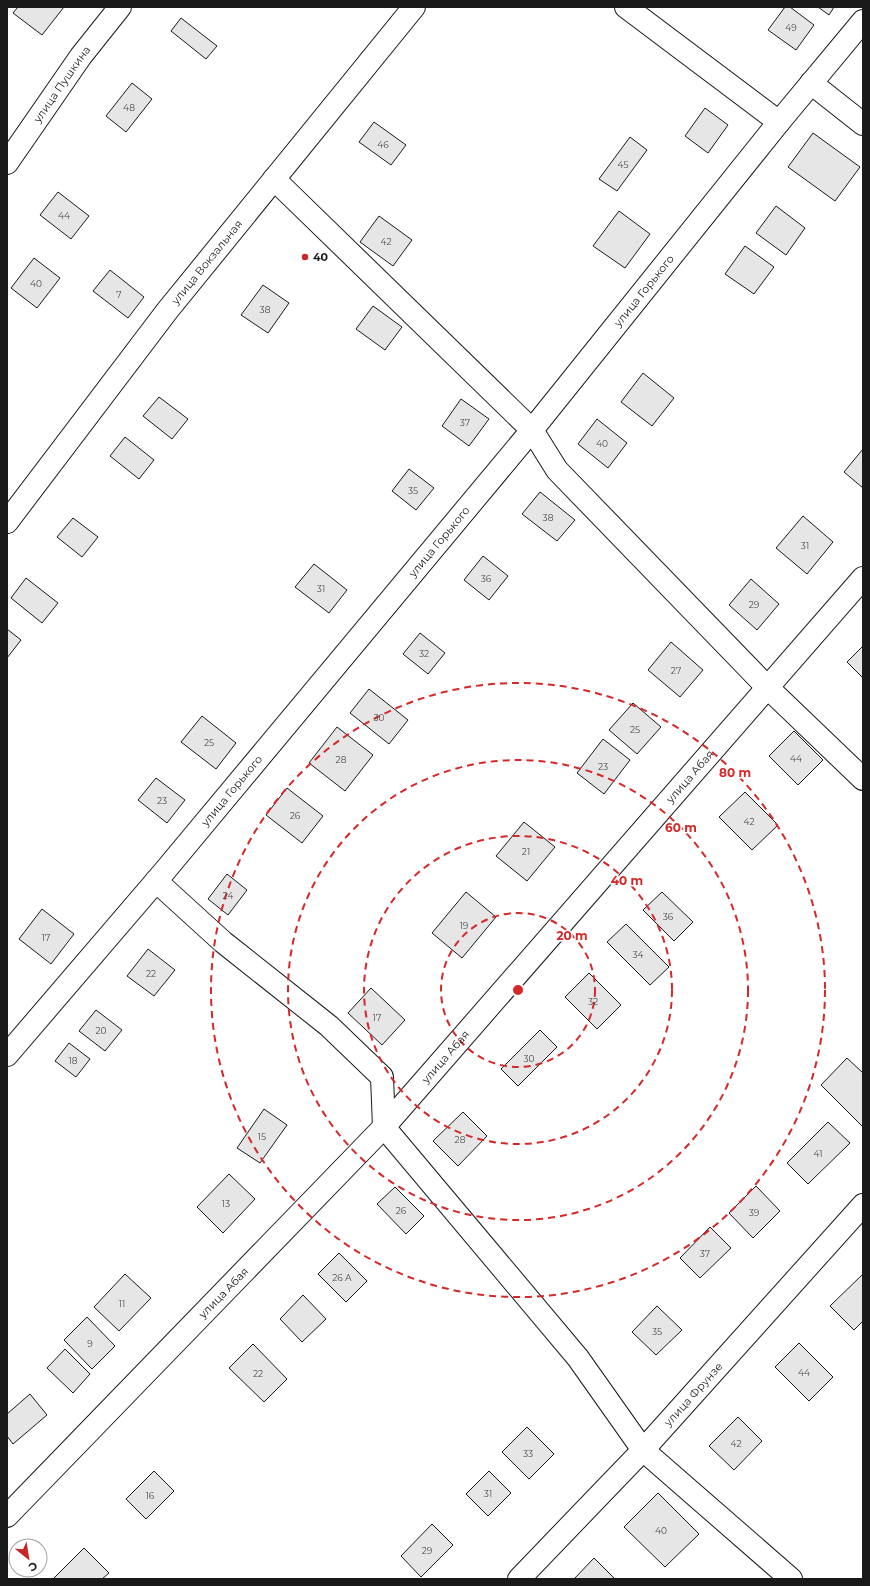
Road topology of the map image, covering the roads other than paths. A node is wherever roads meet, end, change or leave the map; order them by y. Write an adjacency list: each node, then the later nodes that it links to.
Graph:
1 (120, 7): 8 (street, улица Пушкина)
2 (414, 7): 9 (street, улица Вокзальная)
3 (626, 7): 6 (street)
4 (863, 21): 5 (street, улица Горького)
5 (811, 83): 6 (street, улица Горького); 7 (street)
6 (779, 122): 10 (street, улица Горького)
7 (863, 124)
8 (7, 163)
9 (274, 179): 10 (street); 11 (street, улица Вокзальная)
10 (532, 430): 13 (street); 15 (street, улица Горького)
11 (7, 522)
12 (863, 578): 13 (street, улица Абая)
13 (768, 688): 14 (street); 17 (street, улица Абая)
14 (863, 779)
15 (156, 881): 16 (street, улица Горького); 17 (street)
16 (7, 1055)
17 (384, 1126): 19 (street); 20 (street, улица Абая)
18 (863, 1205): 19 (street, улица Фрунзе)
19 (643, 1450): 21 (street, улица Фрунзе); 22 (street)
20 (7, 1516)
21 (518, 1579)
22 (791, 1579)

